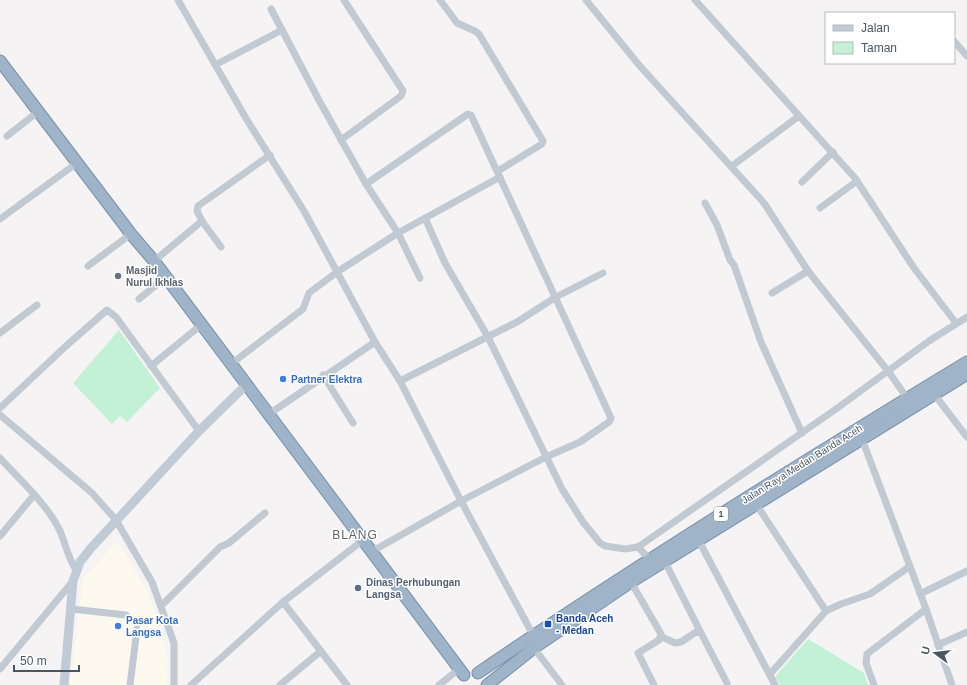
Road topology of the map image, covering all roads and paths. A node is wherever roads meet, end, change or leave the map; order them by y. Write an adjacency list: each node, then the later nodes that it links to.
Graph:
1 (178, 0): 11 (street)
2 (344, 0): 15 (street)
3 (440, 0): 20 (street)
4 (586, 0): 19 (street)
5 (695, 0): 13 (street)
6 (271, 9): 7 (street)
7 (282, 30): 11 (street); 15 (street)
8 (955, 42): 9 (street)
9 (967, 56)
10 (0, 61): 12 (highway)
11 (214, 65): 17 (street)
12 (39, 111): 14 (street); 18 (highway)
13 (799, 116): 16 (street); 19 (street)
14 (7, 136)
15 (341, 140): 23 (street)
16 (833, 152): 21 (street); 22 (street)
17 (270, 156): 28 (street); 35 (street)
18 (78, 163): 27 (street); 30 (highway)
19 (732, 166): 34 (street)
20 (499, 174): 23 (street); 26 (street); 40 (street)
21 (857, 181): 25 (street); 44 (street)
22 (802, 182)
23 (366, 184): 29 (street)
24 (705, 203): 64 (street)
25 (820, 208)
26 (425, 218): 29 (street); 47 (street)
27 (0, 219)
28 (202, 221): 31 (street); 32 (street)
29 (398, 233): 35 (street); 38 (street)
30 (131, 234): 32 (highway); 33 (street)
31 (220, 247)
32 (154, 261): 37 (highway)
33 (88, 266)
34 (808, 271): 39 (street); 52 (street)
35 (337, 272): 48 (street); 50 (street)
36 (603, 273): 40 (street)
37 (166, 278): 41 (street); 45 (highway)
38 (420, 278)
39 (772, 293)
40 (556, 297): 47 (street); 67 (street)
41 (139, 299)
42 (38, 305): 46 (street)
43 (967, 317): 44 (street)
44 (956, 323): 52 (street)
45 (201, 326): 50 (highway); 51 (street)
46 (0, 333)
47 (488, 337): 55 (street); 67 (street)
48 (374, 342): 54 (street); 55 (street)
49 (967, 362): 58 (highway, Jalan Raya Medan Banda Aceh / 1)
50 (231, 364): 56 (highway)
51 (151, 366): 59 (street); 63 (street)
52 (888, 371): 58 (street); 64 (street)
53 (967, 374): 57 (highway, Jalan Raya Medan Banda Aceh / 1)
54 (323, 375): 60 (street); 62 (street)
55 (400, 381): 70 (street)
56 (246, 385): 60 (highway); 63 (main road)
57 (934, 394): 65 (street); 66 (highway, Jalan Raya Medan Banda Aceh / 1)
58 (907, 398): 80 (highway, Jalan Raya Medan Banda Aceh / 1)
59 (0, 408)
60 (268, 414): 75 (highway)
61 (0, 415): 73 (street)
62 (353, 423)
63 (199, 431): 73 (main road)
64 (802, 432): 77 (street)
65 (967, 437)
66 (862, 439): 71 (highway, Jalan Raya Medan Banda Aceh / 1); 81 (street)
67 (546, 457): 70 (street); 77 (street)
68 (0, 458): 69 (street)
69 (34, 495): 74 (street); 82 (street)
70 (461, 502): 78 (street); 96 (street)
71 (756, 504): 76 (highway, Jalan Raya Medan Banda Aceh / 1); 91 (street)
72 (265, 513): 88 (street)
73 (116, 520): 82 (main road); 88 (street)
74 (0, 536)
75 (362, 541): 78 (highway); 87 (street)
76 (699, 541): 79 (highway, Jalan Raya Medan Banda Aceh / 1); 103 (street)
77 (638, 547): 80 (street)
78 (371, 552): 104 (highway)
79 (665, 562): 80 (highway, Jalan Raya Medan Banda Aceh / 1); 95 (street)
80 (652, 563): 85 (highway, Jalan Raya Medan Banda Aceh / 1); 96 (highway, Jalan Raya Medan Banda Aceh / 1)
81 (909, 567): 86 (street); 91 (street)
82 (76, 570): 84 (main road)
83 (967, 571): 86 (street)
84 (73, 581): 89 (main road); 101 (street)
85 (632, 582): 97 (street); 99 (highway, Jalan Raya Medan Banda Aceh / 1)
86 (920, 594): 90 (street)
87 (283, 602): 100 (street); 109 (street)
88 (160, 606): 108 (street)
89 (71, 609): 92 (street); 106 (main road)
90 (926, 609): 98 (street); 117 (street)
91 (826, 611): 103 (street)
92 (126, 615)
93 (138, 629): 107 (street)
94 (967, 632): 98 (street)
95 (701, 633): 97 (street); 105 (street)
96 (533, 635): 102 (highway, Jalan Raya Medan Banda Aceh / 1)
97 (662, 637): 115 (street)
98 (938, 645): 118 (street)
99 (534, 648): 113 (highway, Jalan Raya Medan Banda Aceh / 1); 114 (street)
100 (321, 651): 110 (street); 111 (street)
101 (0, 669)
102 (478, 673): 104 (highway); 113 (highway)
103 (770, 674): 116 (street)
104 (461, 676): 112 (street)
105 (727, 683)
106 (64, 685)
107 (130, 685)
108 (174, 685)
109 (191, 685)
110 (280, 685)
111 (346, 685)
112 (439, 685)
113 (486, 685)
114 (562, 685)
115 (654, 685)
116 (775, 685)
117 (874, 685)
118 (952, 685)

